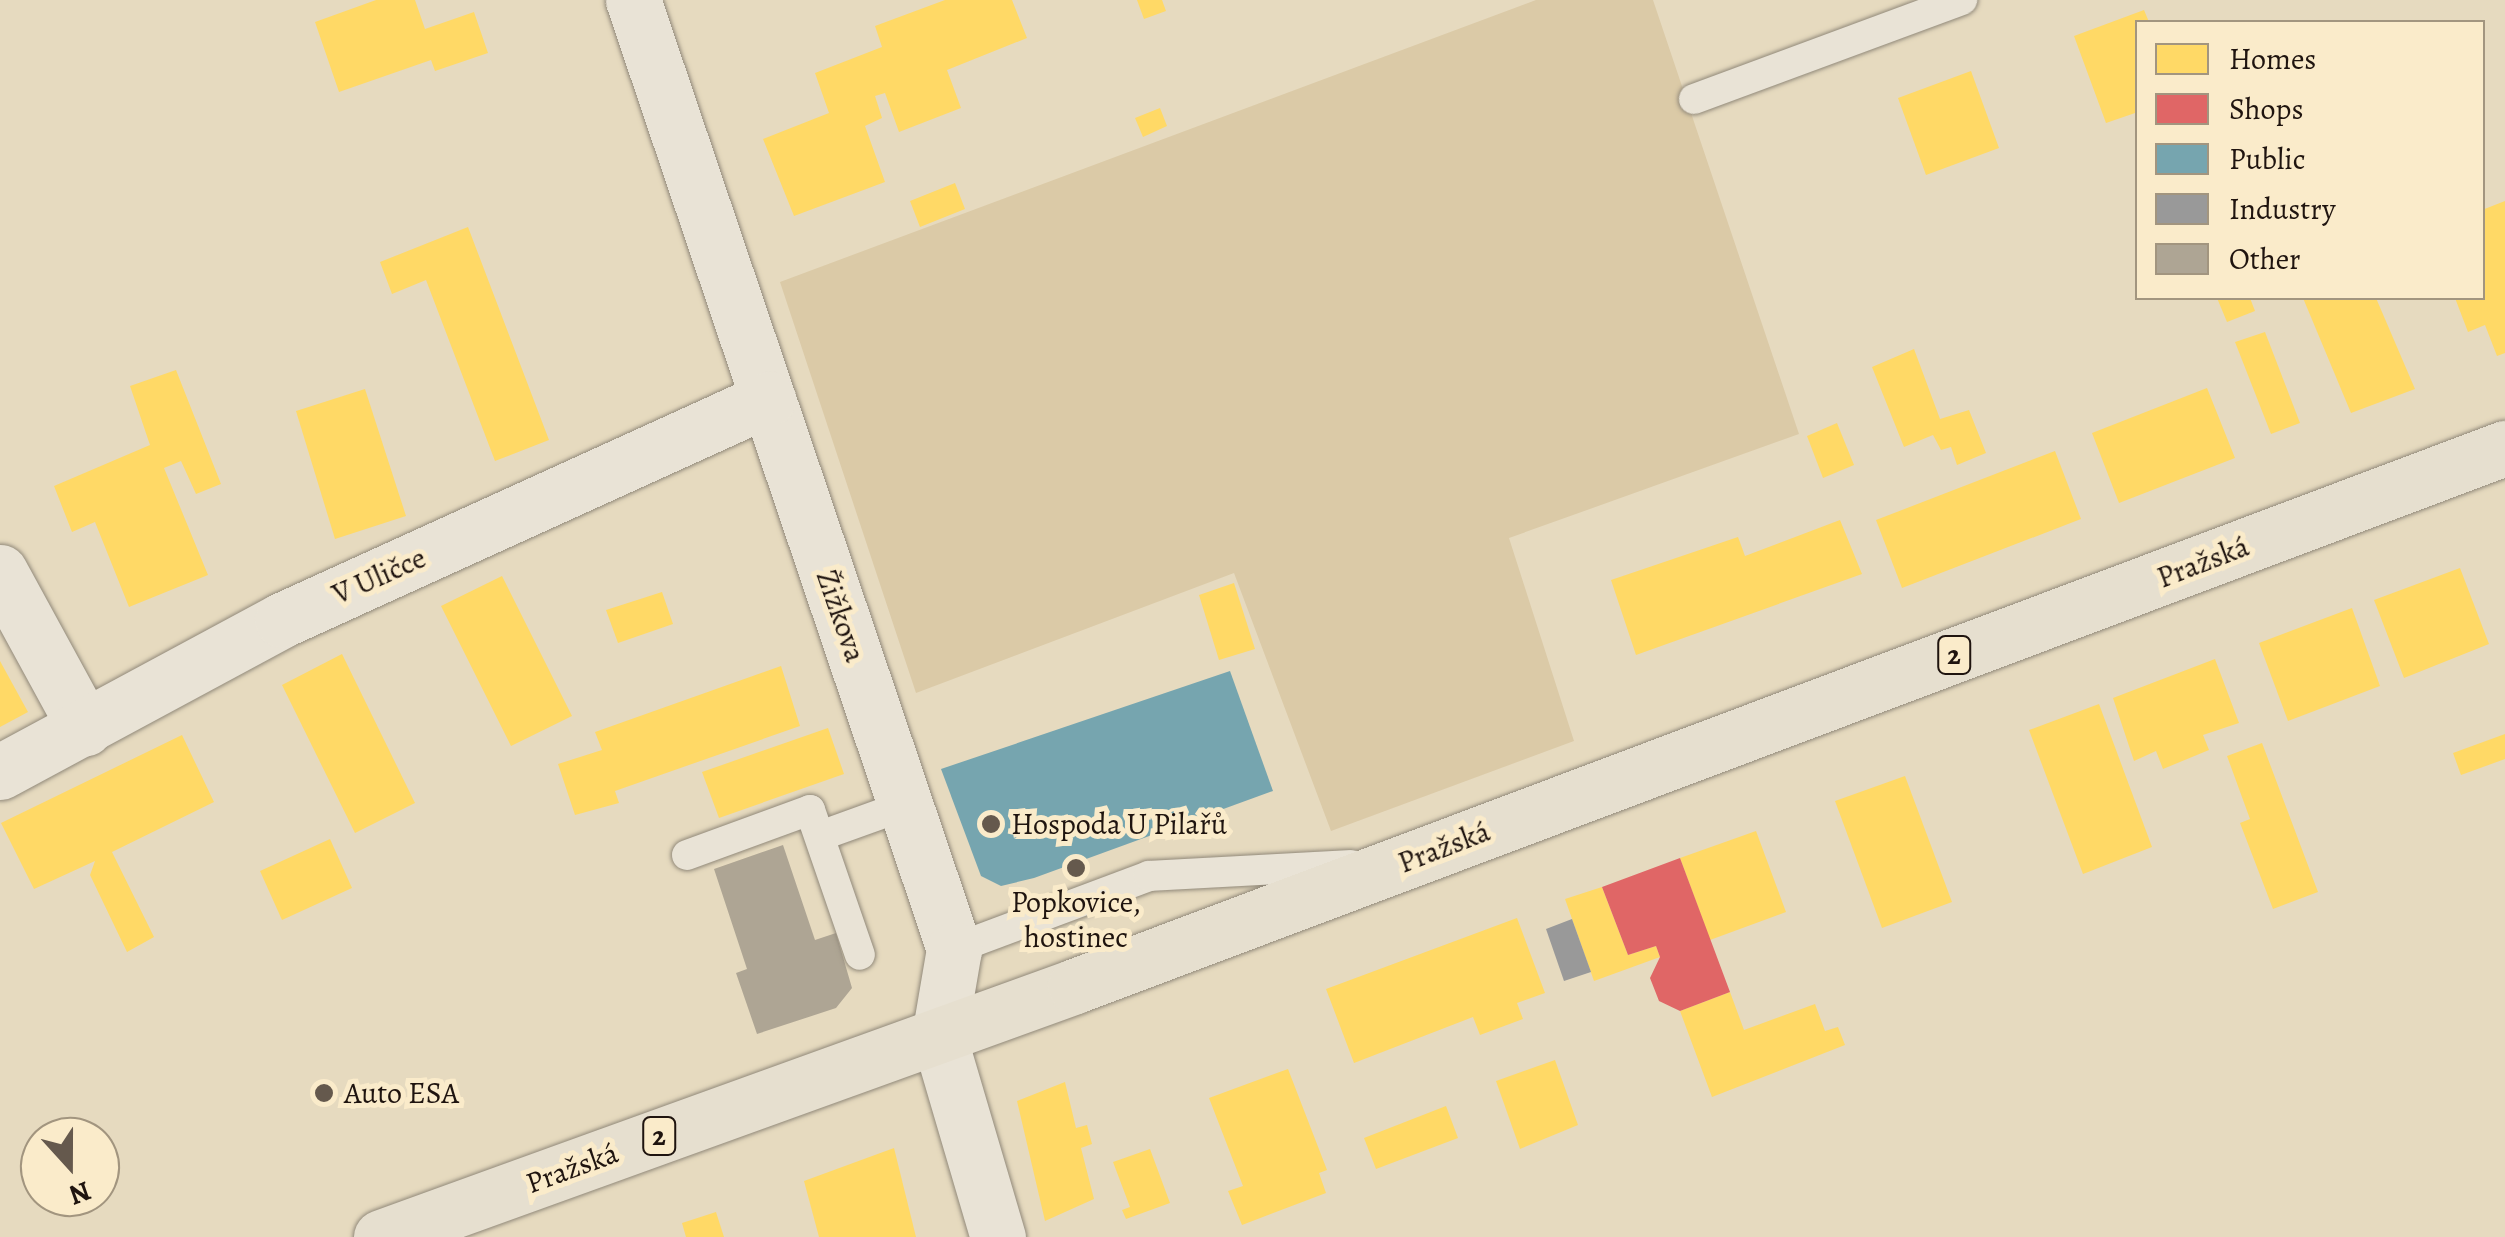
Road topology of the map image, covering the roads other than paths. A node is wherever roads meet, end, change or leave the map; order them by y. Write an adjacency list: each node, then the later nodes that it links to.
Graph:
1 (633, 0): 4 (street, Žižkova)
2 (1962, 0): 3 (lane)
3 (1694, 99)
4 (768, 399): 7 (street, V Uličce); 9 (street, Žižkova)
5 (2505, 448): 12 (main road, Pražská / 2)
6 (0, 572): 7 (street)
7 (85, 728): 8 (street, V Uličce)
8 (0, 772)
9 (906, 804): 10 (lane); 13 (street, Žižkova)
10 (820, 836): 11 (lane); 14 (lane)
11 (686, 855)
12 (1404, 862): 13 (lane); 15 (main road, Pražská / 2)
13 (954, 948): 15 (street, Žižkova)
14 (860, 955)
15 (938, 1037): 16 (main road, Pražská / 2); 17 (street, Žižkova)
16 (381, 1237)
17 (998, 1237)

